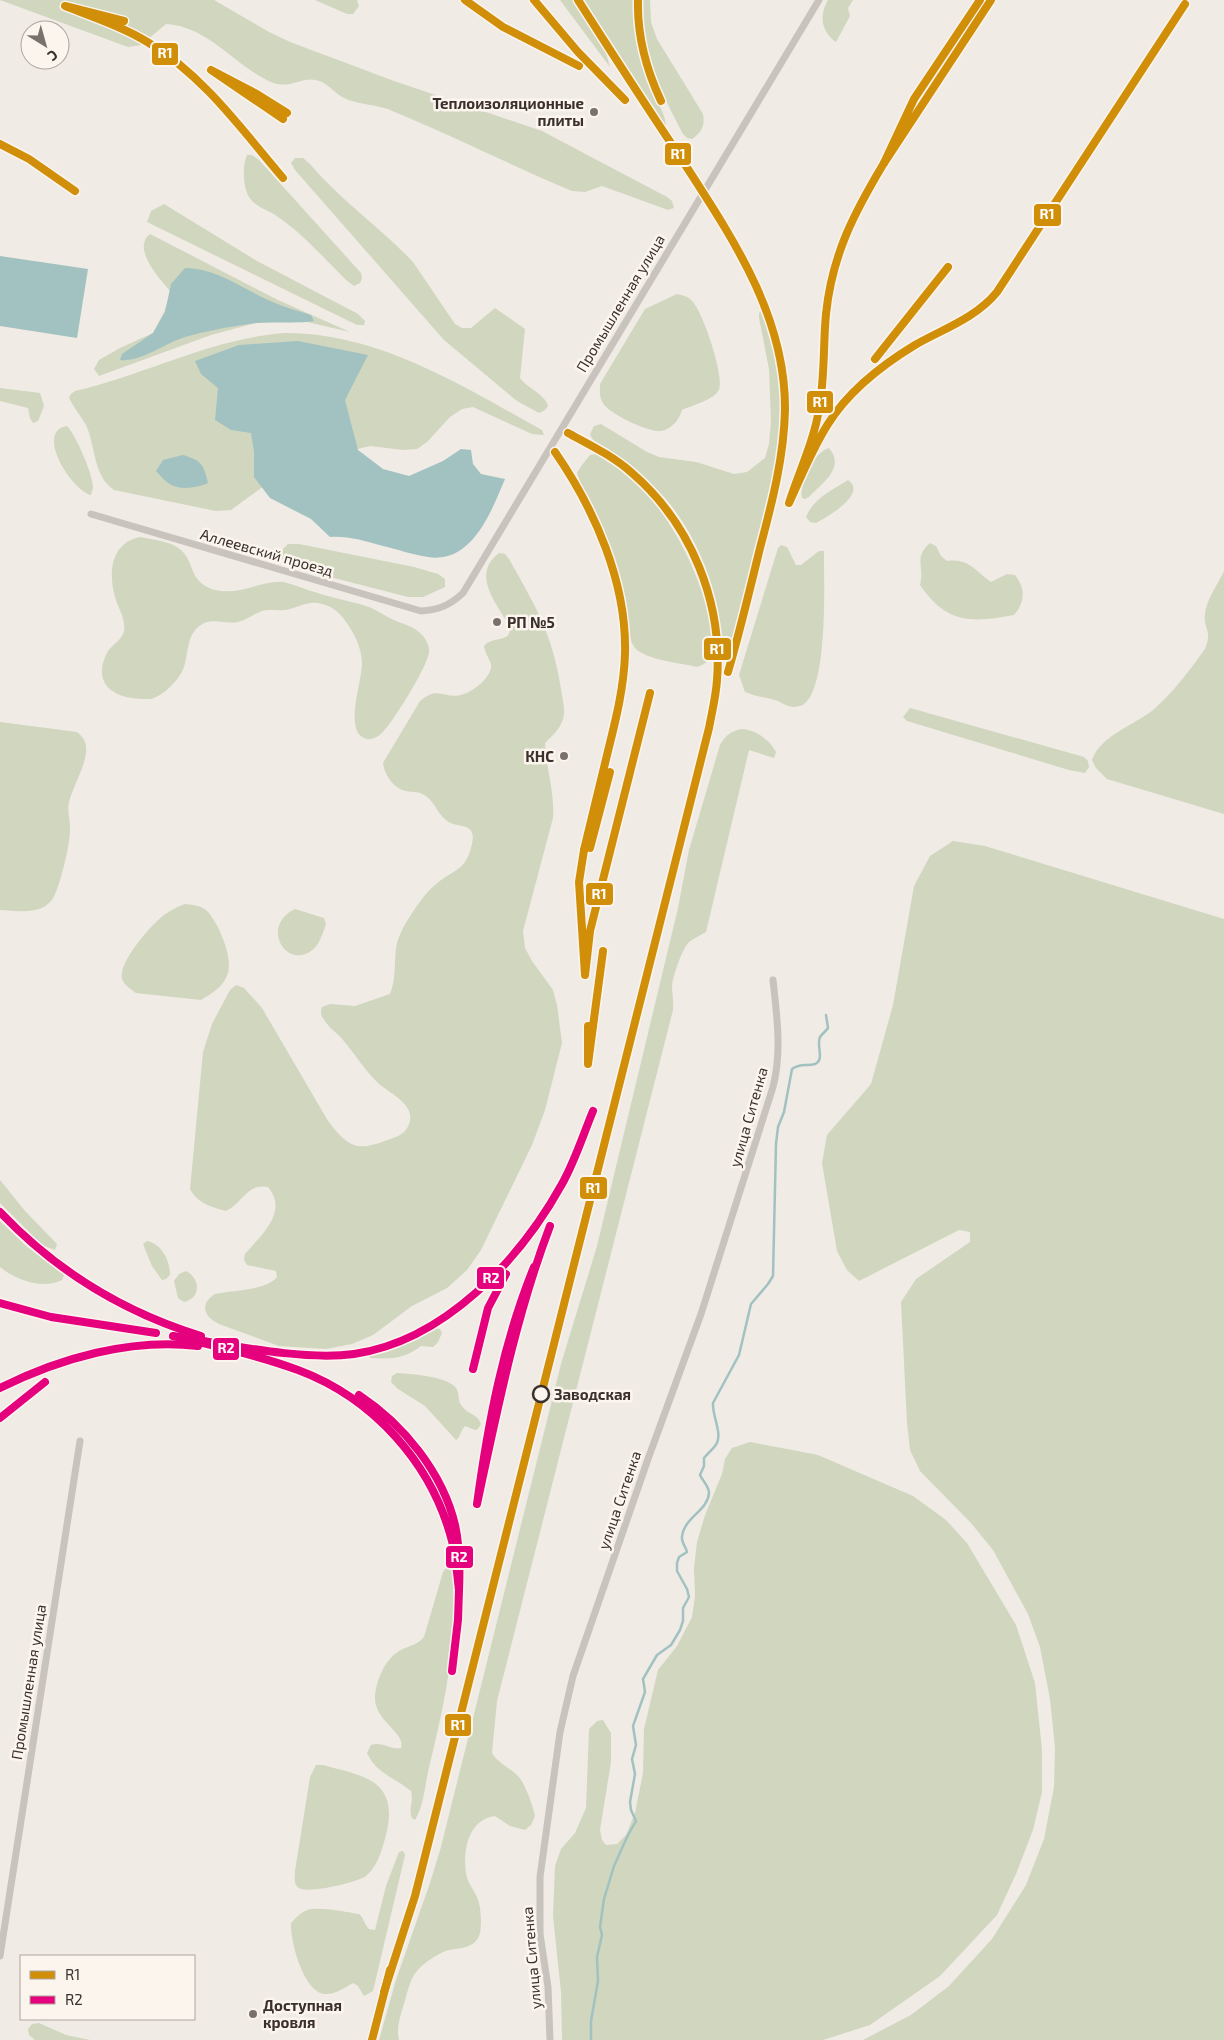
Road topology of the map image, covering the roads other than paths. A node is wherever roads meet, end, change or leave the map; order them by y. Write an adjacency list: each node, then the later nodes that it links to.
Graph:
1 (819, 0): 3 (street, Промышленная улица)
2 (91, 514): 3 (street, Аллеевский проезд)
3 (436, 610)
4 (773, 980): 7 (street, улица Ситенка)
5 (80, 1442): 6 (street, Промышленная улица)
6 (0, 1956)
7 (550, 2040)

